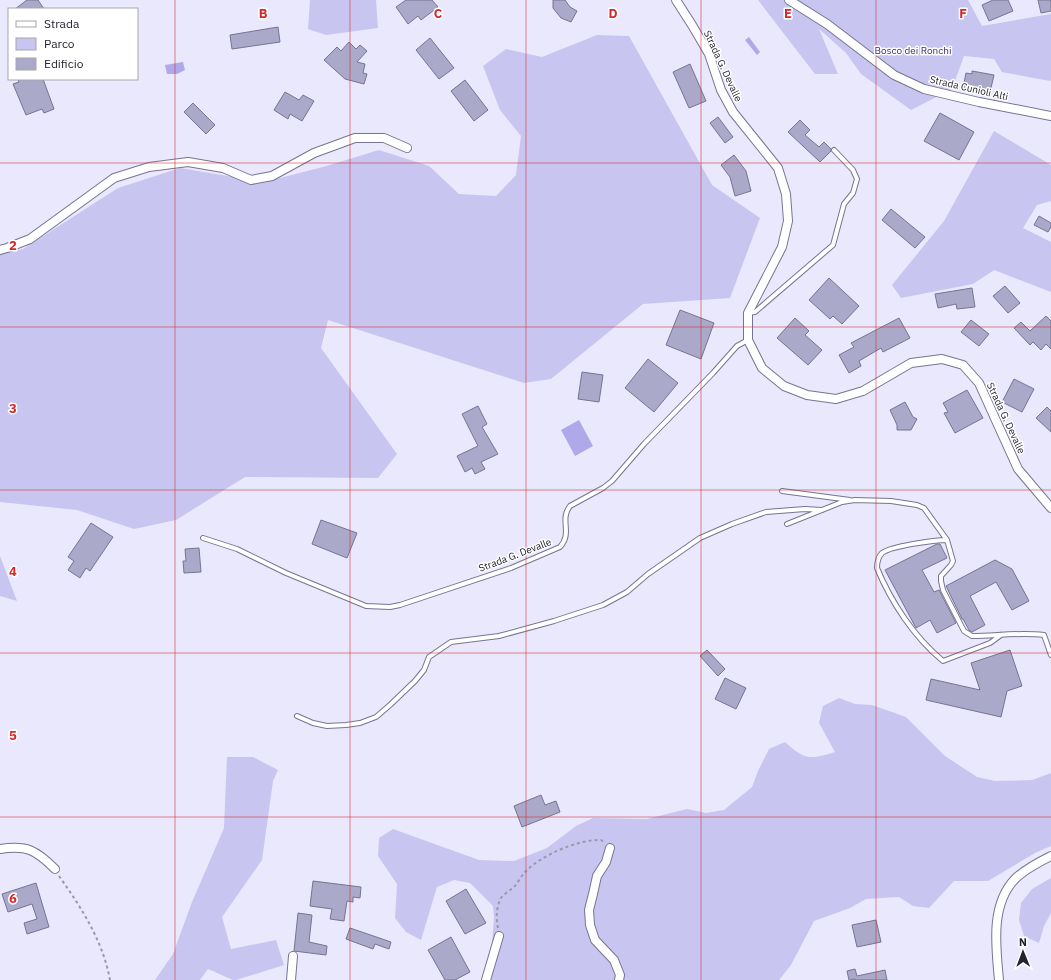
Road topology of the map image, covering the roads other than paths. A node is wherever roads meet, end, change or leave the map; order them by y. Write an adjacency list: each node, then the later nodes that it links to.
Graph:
1 (676, 0): 7 (street, Strada G. Devalle)
2 (789, 0): 3 (street, Strada Cunioli Alti)
3 (1051, 116)
4 (407, 148): 6 (street)
5 (834, 150): 7 (lane)
6 (0, 250)
7 (748, 313): 8 (street, Strada G. Devalle)
8 (748, 340): 11 (street, Strada G. Devalle); 14 (lane, Strada G. Devalle)
9 (782, 492): 10 (lane)
10 (855, 500): 12 (lane); 15 (lane)
11 (1051, 508)
12 (822, 510): 13 (lane); 18 (lane)
13 (788, 524)
14 (204, 538)
15 (947, 540): 16 (lane); 16 (lane)
16 (1003, 634): 17 (lane)
17 (1051, 655)
18 (298, 716)
19 (610, 848): 27 (street)
20 (0, 850): 22 (street)
21 (1051, 856): 28 (street)
22 (55, 869)
23 (499, 936): 26 (street)
24 (293, 956): 25 (street)
25 (291, 980)
26 (486, 980)
27 (619, 980)
28 (999, 980)

